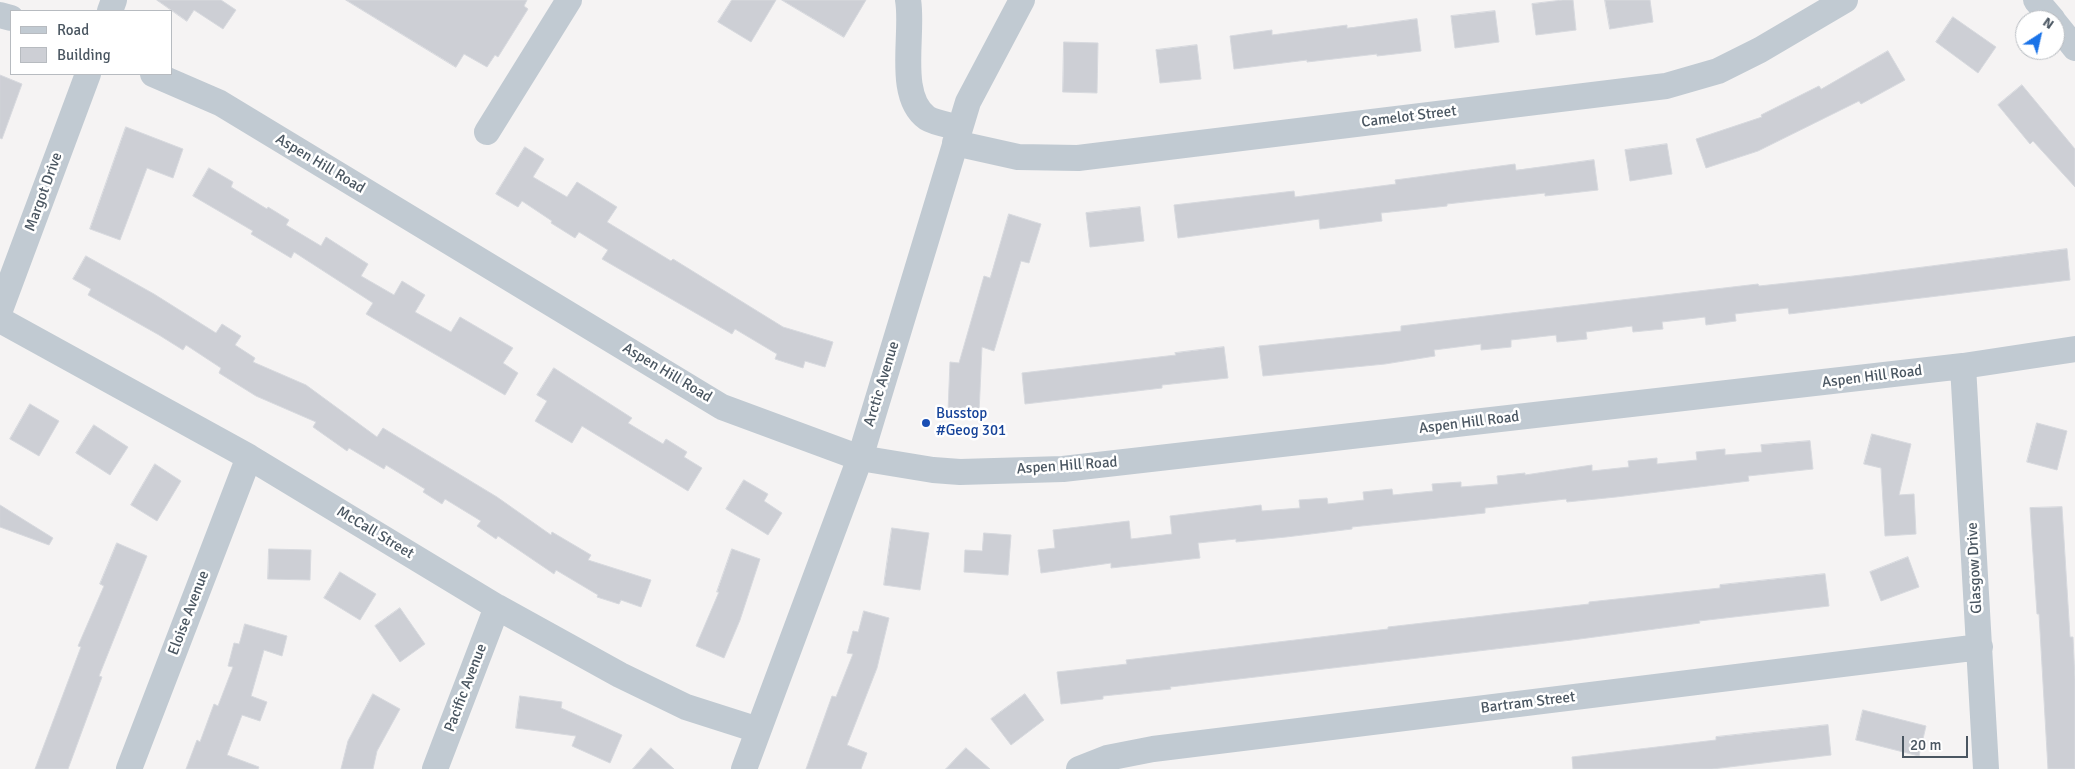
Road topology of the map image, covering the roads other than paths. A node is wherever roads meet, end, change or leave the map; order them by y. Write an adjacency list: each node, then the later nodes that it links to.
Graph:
1 (569, 0): 11 (street)
2 (908, 0): 12 (street, Camelot Street)
3 (1022, 0): 12 (street, Arctic Avenue)
4 (1845, 0): 12 (street, Camelot Street)
5 (2036, 0): 6 (street)
6 (2044, 10)
7 (2065, 36): 8 (street)
8 (2075, 48)
9 (88, 75): 13 (street, Margot Drive)
10 (155, 75): 18 (street, Aspen Hill Road)
11 (487, 132)
12 (958, 136): 18 (street, Arctic Avenue)
13 (0, 310)
14 (0, 320): 17 (street, McCall Street)
15 (2075, 349): 16 (street, Aspen Hill Road)
16 (1963, 366): 18 (street, Aspen Hill Road); 20 (street, Glasgow Drive)
17 (249, 457): 19 (street, McCall Street); 22 (street, Eloise Avenue)
18 (860, 458): 21 (street, Arctic Avenue)
19 (497, 607): 21 (street, McCall Street); 23 (street, Pacific Avenue)
20 (1980, 647): 25 (street, Bartram Street); 26 (street, Glasgow Drive)
21 (758, 730): 24 (street, Arctic Avenue)
22 (129, 769)
23 (435, 769)
24 (744, 769)
25 (1079, 769)
26 (1986, 769)

